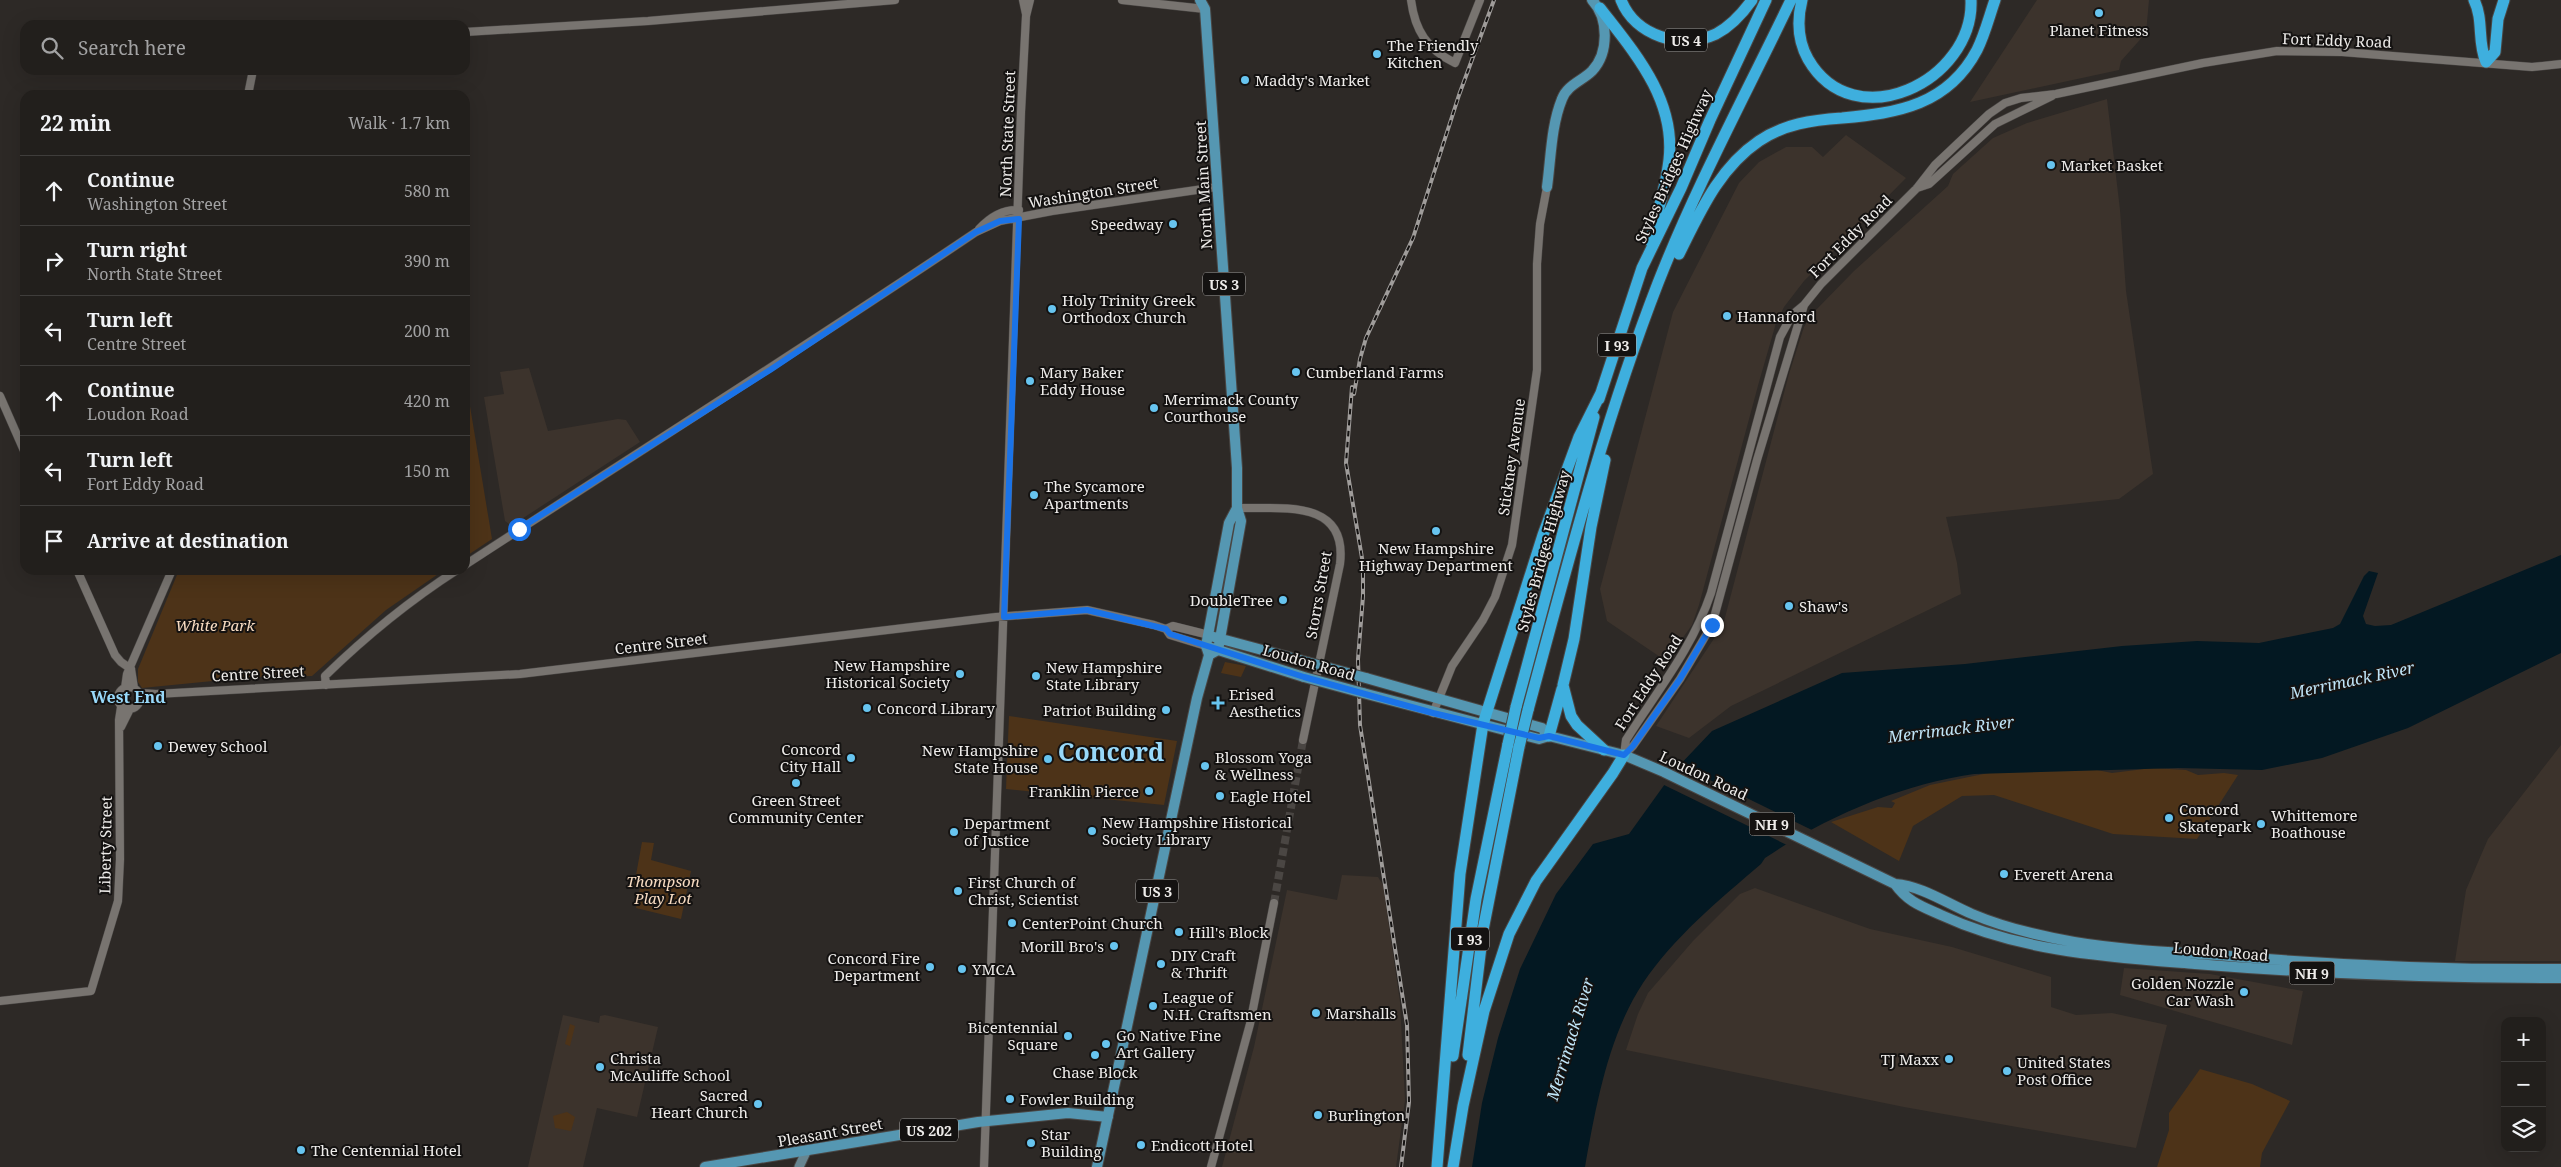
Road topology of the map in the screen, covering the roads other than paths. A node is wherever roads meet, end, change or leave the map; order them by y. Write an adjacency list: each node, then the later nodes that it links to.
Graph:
1 (895, 0): 19 (street)
2 (1023, 0): 18 (street, North State Street)
3 (1030, 0): 18 (street, North State Street)
4 (1122, 0): 16 (street)
5 (1411, 0): 6 (street)
6 (1480, 0)
7 (1621, 0): 8 (highway, US 4)
8 (1752, 0)
9 (1766, 0): 31 (highway, Styles Bridges Highway / I 93)
10 (1791, 0): 32 (highway, Styles Bridges Highway / I 93)
11 (1802, 0): 12 (highway)
12 (1971, 0)
13 (1995, 0): 32 (highway)
14 (2474, 0): 20 (highway)
15 (2504, 0): 20 (highway)
16 (1205, 3): 25 (main road, North Main Street / US 3)
17 (1596, 4): 26 (main road); 31 (highway)
18 (1026, 16): 28 (street, North State Street)
19 (470, 32)
20 (2486, 62): 21 (street, Fort Eddy Road); 24 (street, Fort Eddy Road)
21 (2561, 64)
22 (252, 75): 23 (street)
23 (249, 90)
24 (2056, 94): 27 (street, Fort Eddy Road); 27 (street, Fort Eddy Road)
25 (1217, 187): 29 (street, Washington Street); 38 (main road, North Main Street / US 3)
26 (1547, 187): 54 (street, Stickney Avenue)
27 (1917, 188): 33 (street, Fort Eddy Road)
28 (1019, 210): 29 (street, North State Street); 30 (street, Washington Street)
29 (1019, 219): 30 (street, Washington Street); 43 (street, North State Street)
30 (976, 232): 39 (street, Washington Street)
31 (1642, 268): 35 (highway, Styles Bridges Highway / I 93)
32 (1659, 282): 34 (highway, Styles Bridges Highway / I 93)
33 (1804, 305): 66 (street, Fort Eddy Road); 66 (street, Fort Eddy Road)
34 (1624, 378): 50 (highway); 64 (highway, Styles Bridges Highway / I 93, bridge)
35 (1601, 393): 58 (highway); 64 (highway, Styles Bridges Highway / I 93, bridge)
36 (0, 396): 37 (street)
37 (20, 442)
38 (1237, 508): 45 (main road, North Main Street / US 3); 46 (main road, North Main Street / US 3); 63 (street, Storrs Street)
39 (470, 561)
40 (79, 575): 48 (street)
41 (170, 575): 48 (street)
42 (448, 575): 49 (street)
43 (1004, 617): 44 (street, Centre Street); 49 (street, Centre Street); 74 (street, North State Street)
44 (1166, 629): 45 (street, Centre Street); 47 (street, Centre Street)
45 (1209, 635): 46 (main road, Centre Street / NH 9); 47 (main road, North Main Street / US 3)
46 (1220, 639): 47 (main road, North Main Street / US 3); 54 (main road, Loudon Road / NH 9, bridge)
47 (1211, 650): 59 (main road, Loudon Road / NH 9, bridge); 73 (main road, North Main Street / US 3)
48 (131, 669): 51 (street); 52 (street)
49 (326, 685): 53 (street, Centre Street)
50 (1564, 685): 62 (highway); 65 (highway)
51 (125, 688): 52 (street); 56 (street)
52 (136, 691): 53 (street, Centre Street); 55 (street)
53 (156, 694): 55 (street, Centre Street)
54 (1439, 698): 58 (main road, Loudon Road / NH 9); 59 (street, Stickney Avenue)
55 (140, 702): 57 (street)
56 (121, 706): 57 (street); 61 (street, Liberty Street)
57 (130, 710): 61 (street, Liberty Street)
58 (1486, 711): 60 (highway); 62 (main road, Loudon Road / NH 9)
59 (1433, 713): 60 (main road, Loudon Road / NH 9)
60 (1483, 724): 62 (main road, Loudon Road / NH 9); 75 (highway)
61 (120, 727): 71 (street, Liberty Street)
62 (1549, 736): 65 (main road, Loudon Road / NH 9)
63 (1303, 740)
64 (1513, 746): 72 (highway, Styles Bridges Highway / I 93); 75 (highway, Styles Bridges Highway / I 93)
65 (1604, 750): 66 (main road, Loudon Road / NH 9)
66 (1624, 755): 67 (main road, Loudon Road / NH 9); 72 (highway)
67 (1895, 884): 69 (main road, Loudon Road / NH 9); 70 (main road, Loudon Road / NH 9)
68 (1274, 903): 81 (street)
69 (2561, 970)
70 (2561, 978)
71 (0, 1001)
72 (1463, 1106): 83 (highway, I 93)
73 (1108, 1117): 74 (main road, Pleasant Street / US 202); 80 (main road, US 3)
74 (985, 1122): 76 (main road, Pleasant Street / US 202); 79 (street, North State Street)
75 (1439, 1136): 82 (highway, I 93)
76 (806, 1152): 77 (main road, Pleasant Street / US 202); 78 (main road)
77 (705, 1167)
78 (799, 1167)
79 (984, 1167)
80 (1098, 1167)
81 (1212, 1167)
82 (1437, 1167)
83 (1453, 1167)

